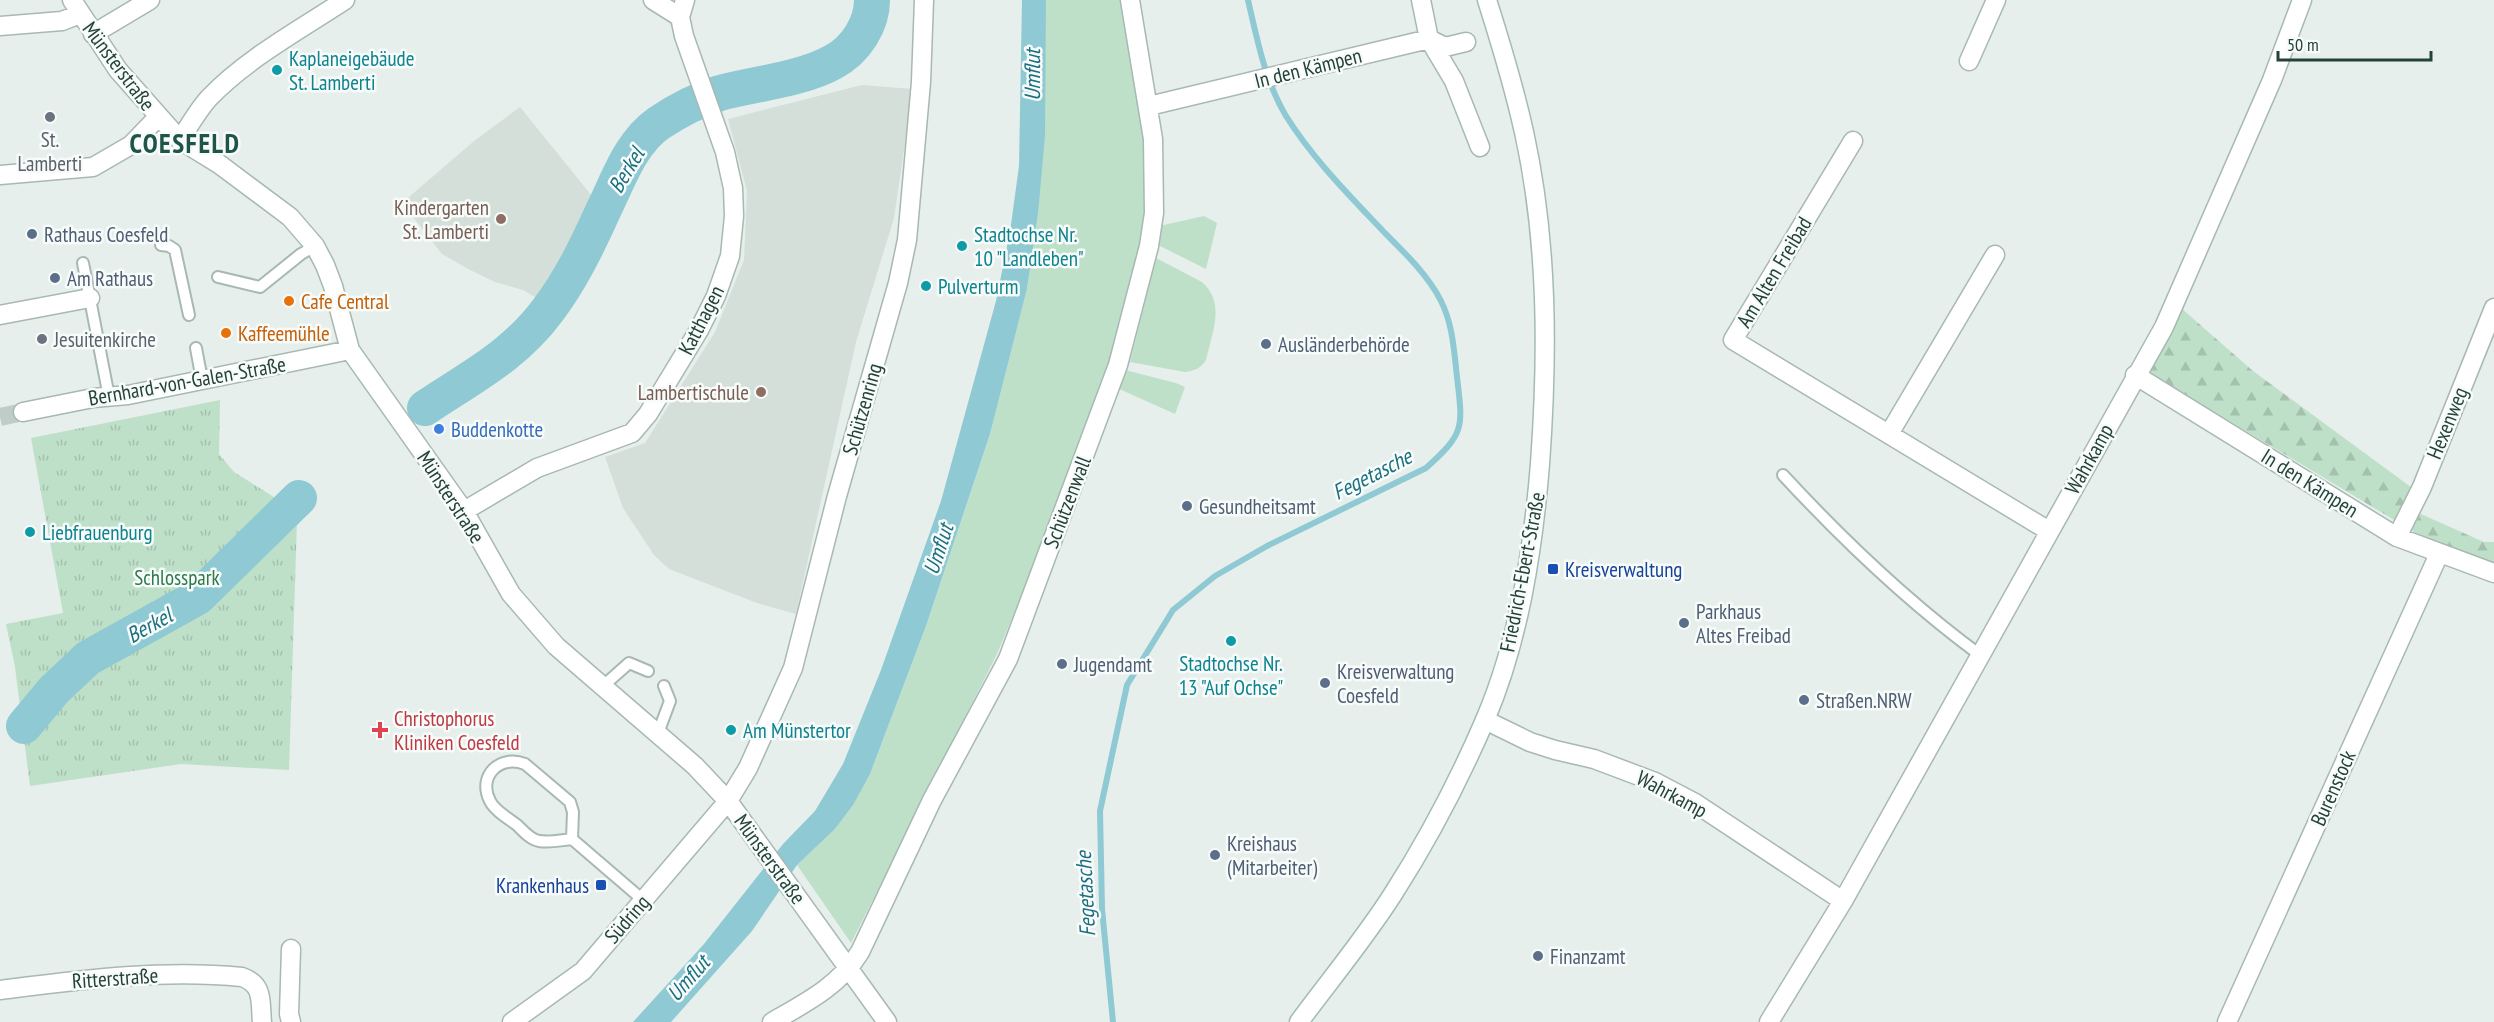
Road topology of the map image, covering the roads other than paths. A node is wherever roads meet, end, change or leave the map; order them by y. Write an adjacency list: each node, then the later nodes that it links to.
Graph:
1 (150, 0): 13 (street)
2 (345, 0): 19 (street)
3 (653, 0): 11 (street)
4 (924, 0): 51 (street, Schützenring)
5 (1130, 0): 17 (street, Schützenwall)
6 (1421, 0): 14 (street)
7 (1487, 0): 49 (street, Friedrich-Ebert-Straße)
8 (1996, 0): 16 (street)
9 (2302, 0): 34 (street, Wahrkamp)
10 (76, 7): 12 (street); 13 (street, Münsterstraße)
11 (682, 9): 40 (street, Katthagen)
12 (0, 26)
13 (93, 34): 18 (street, Münsterstraße)
14 (1429, 39): 15 (street, In den Kämpen); 17 (street, In den Kämpen); 21 (street)
15 (1466, 42)
16 (1969, 61)
17 (1149, 106): 56 (street, Schützenwall)
18 (158, 117): 19 (street, Münsterstraße); 22 (street)
19 (180, 140): 24 (street, Münsterstraße)
20 (1853, 141): 38 (street, Am Alten Freibad)
21 (1480, 147)
22 (0, 175)
23 (161, 245): 31 (lane)
24 (315, 246): 27 (lane); 33 (street, Münsterstraße)
25 (1995, 255): 38 (street)
26 (83, 263): 28 (lane)
27 (218, 277)
28 (90, 298): 30 (street); 36 (lane)
29 (2494, 308): 42 (street, Hexenweg)
30 (0, 315)
31 (189, 315)
32 (196, 348): 35 (lane)
33 (350, 350): 35 (street, Bernhard-von-Galen-Straße); 40 (street, Münsterstraße)
34 (2135, 375): 41 (street, Wahrkamp); 42 (street, In den Kämpen)
35 (202, 380): 36 (street, Bernhard-von-Galen-Straße)
36 (109, 397): 37 (street, Bernhard-von-Galen-Straße)
37 (23, 412)
38 (1889, 434): 41 (street, Am Alten Freibad)
39 (1783, 476): 45 (lane)
40 (464, 511): 48 (street, Münsterstraße)
41 (2049, 531): 45 (street, Wahrkamp)
42 (2397, 537): 43 (street, In den Kämpen)
43 (2439, 554): 44 (street, In den Kämpen); 65 (street, Burenstock)
44 (2494, 573)
45 (1980, 655): 54 (street, Wahrkamp)
46 (648, 671): 48 (lane)
47 (664, 686): 50 (lane)
48 (602, 687): 50 (street, Münsterstraße)
49 (1485, 720): 54 (street, Wahrkamp); 63 (street, Friedrich-Ebert-Straße)
50 (658, 733): 51 (street, Münsterstraße)
51 (728, 801): 53 (street, Südring); 56 (street, Münsterstraße)
52 (572, 839): 52 (lane); 53 (lane)
53 (643, 900): 60 (street, Südring)
54 (1843, 901): 64 (street, Wahrkamp)
55 (291, 949): 59 (street)
56 (848, 970): 61 (street); 62 (street, Münsterstraße)
57 (0, 990): 58 (street, Ritterstraße)
58 (262, 1022)
59 (291, 1022)
60 (512, 1022)
61 (772, 1022)
62 (887, 1022)
63 (1299, 1022)
64 (1769, 1022)
65 (2227, 1022)

